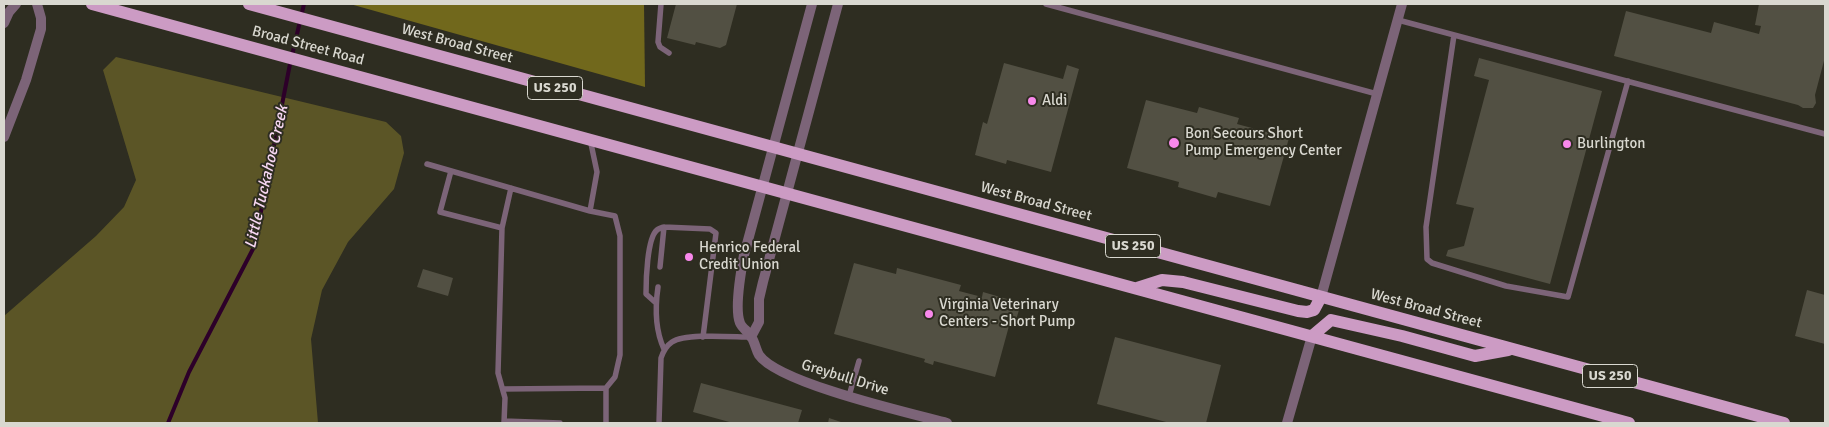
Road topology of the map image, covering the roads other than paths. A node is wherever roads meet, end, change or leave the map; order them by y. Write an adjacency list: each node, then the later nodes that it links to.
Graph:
1 (16, 4): 11 (street)
2 (37, 4): 18 (street)
3 (92, 4): 19 (main road, Broad Street Road / US 250)
4 (249, 4): 12 (main road, Broad Street Road / US 250)
5 (661, 4): 14 (lane)
6 (812, 4): 20 (street, Greybull Drive)
7 (838, 4): 21 (street)
8 (1046, 4): 16 (lane)
9 (1402, 4): 10 (street)
10 (1398, 20): 13 (lane); 16 (street)
11 (4, 23)
12 (336, 28): 20 (main road, West Broad Street / US 250)
13 (1454, 35): 15 (lane); 15 (lane)
14 (669, 53)
15 (1628, 81): 17 (lane)
16 (1377, 94): 33 (street)
17 (1825, 133)
18 (4, 137)
19 (590, 139): 24 (main road, US 250); 27 (lane)
20 (774, 148): 21 (main road, West Broad Street / US 250); 24 (street, Greybull Drive)
21 (798, 154): 26 (street); 33 (main road, West Broad Street / US 250)
22 (427, 164): 23 (lane)
23 (451, 171): 25 (lane); 29 (lane)
24 (762, 186): 26 (main road, US 250); 37 (street, Greybull Drive)
25 (511, 188): 27 (lane); 29 (lane)
26 (787, 193): 32 (main road, US 250); 37 (street)
27 (590, 211): 41 (lane)
28 (664, 227): 30 (lane); 34 (lane); 36 (lane)
29 (502, 228): 42 (lane)
30 (660, 267)
31 (658, 287): 34 (lane)
32 (1136, 289): 33 (main road); 35 (main road, US 250)
33 (1321, 297): 39 (main road, West Broad Street / US 250)
34 (656, 302): 38 (lane)
35 (1312, 336): 39 (main road); 49 (street); 50 (main road, US 250)
36 (702, 337): 37 (lane); 38 (lane)
37 (751, 337): 43 (street, Greybull Drive)
38 (664, 349): 47 (lane)
39 (1513, 349): 51 (main road, West Broad Street / US 250)
40 (859, 361): 43 (lane)
41 (606, 388): 42 (lane); 46 (lane)
42 (502, 389): 44 (lane)
43 (849, 396): 48 (street, Greybull Drive)
44 (504, 422): 45 (lane)
45 (560, 423)
46 (606, 423)
47 (660, 423)
48 (946, 423)
49 (1287, 423)
50 (1629, 423)
51 (1784, 423)

